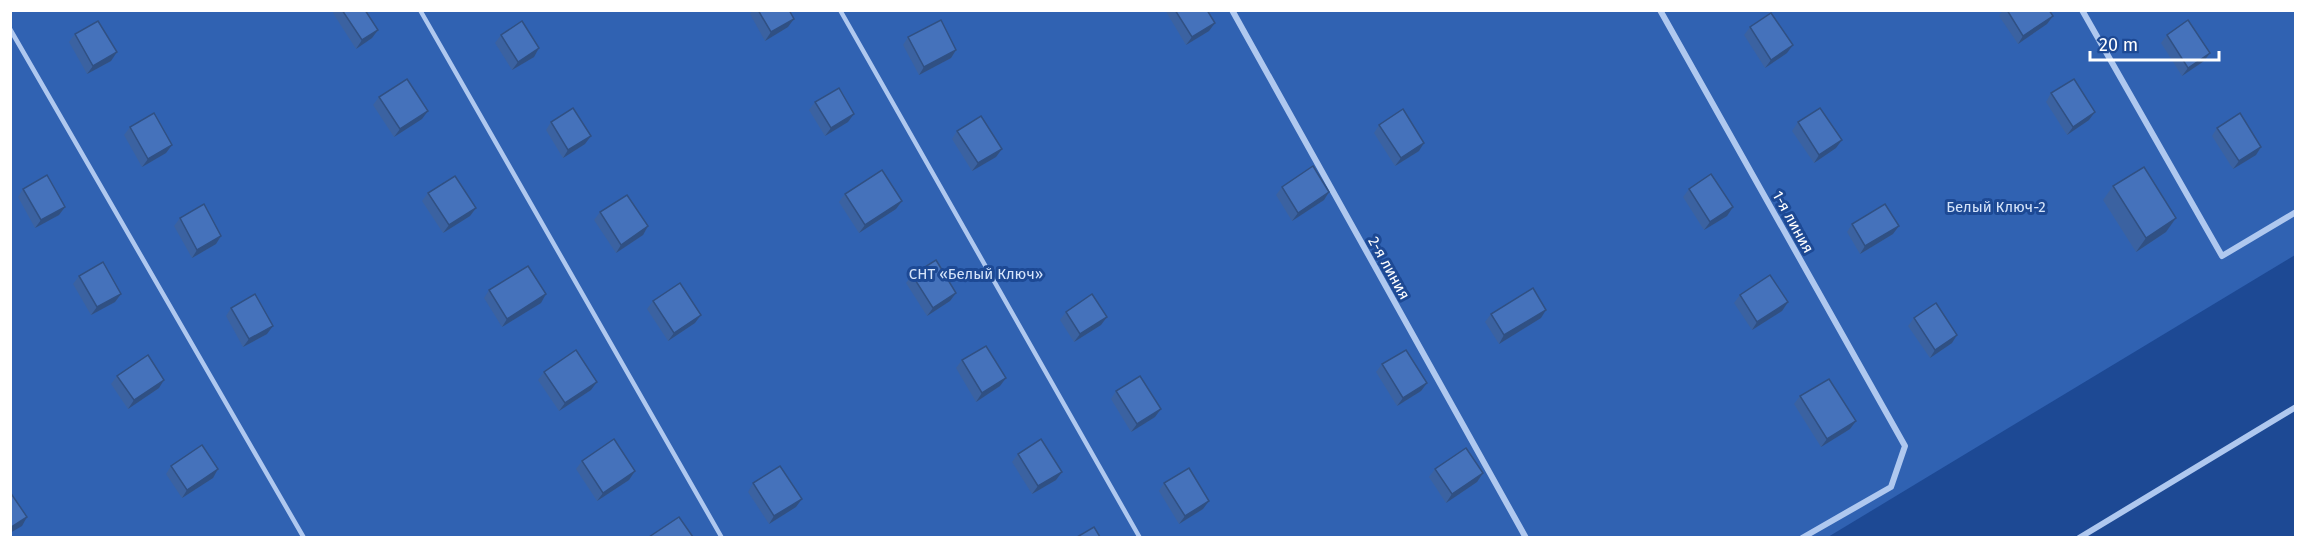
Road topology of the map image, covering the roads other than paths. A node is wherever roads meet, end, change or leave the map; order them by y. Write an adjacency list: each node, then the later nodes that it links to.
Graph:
1 (420, 10): 10 (lane)
2 (840, 10): 11 (lane)
3 (1232, 10): 12 (street, 2-я линия)
4 (1660, 10): 13 (street, 1-я линия)
5 (2082, 10): 7 (street)
6 (10, 29): 9 (lane)
7 (2295, 212)
8 (2295, 407): 14 (street)
9 (304, 537)
10 (722, 537)
11 (1140, 537)
12 (1526, 537)
13 (1802, 537)
14 (2079, 537)

